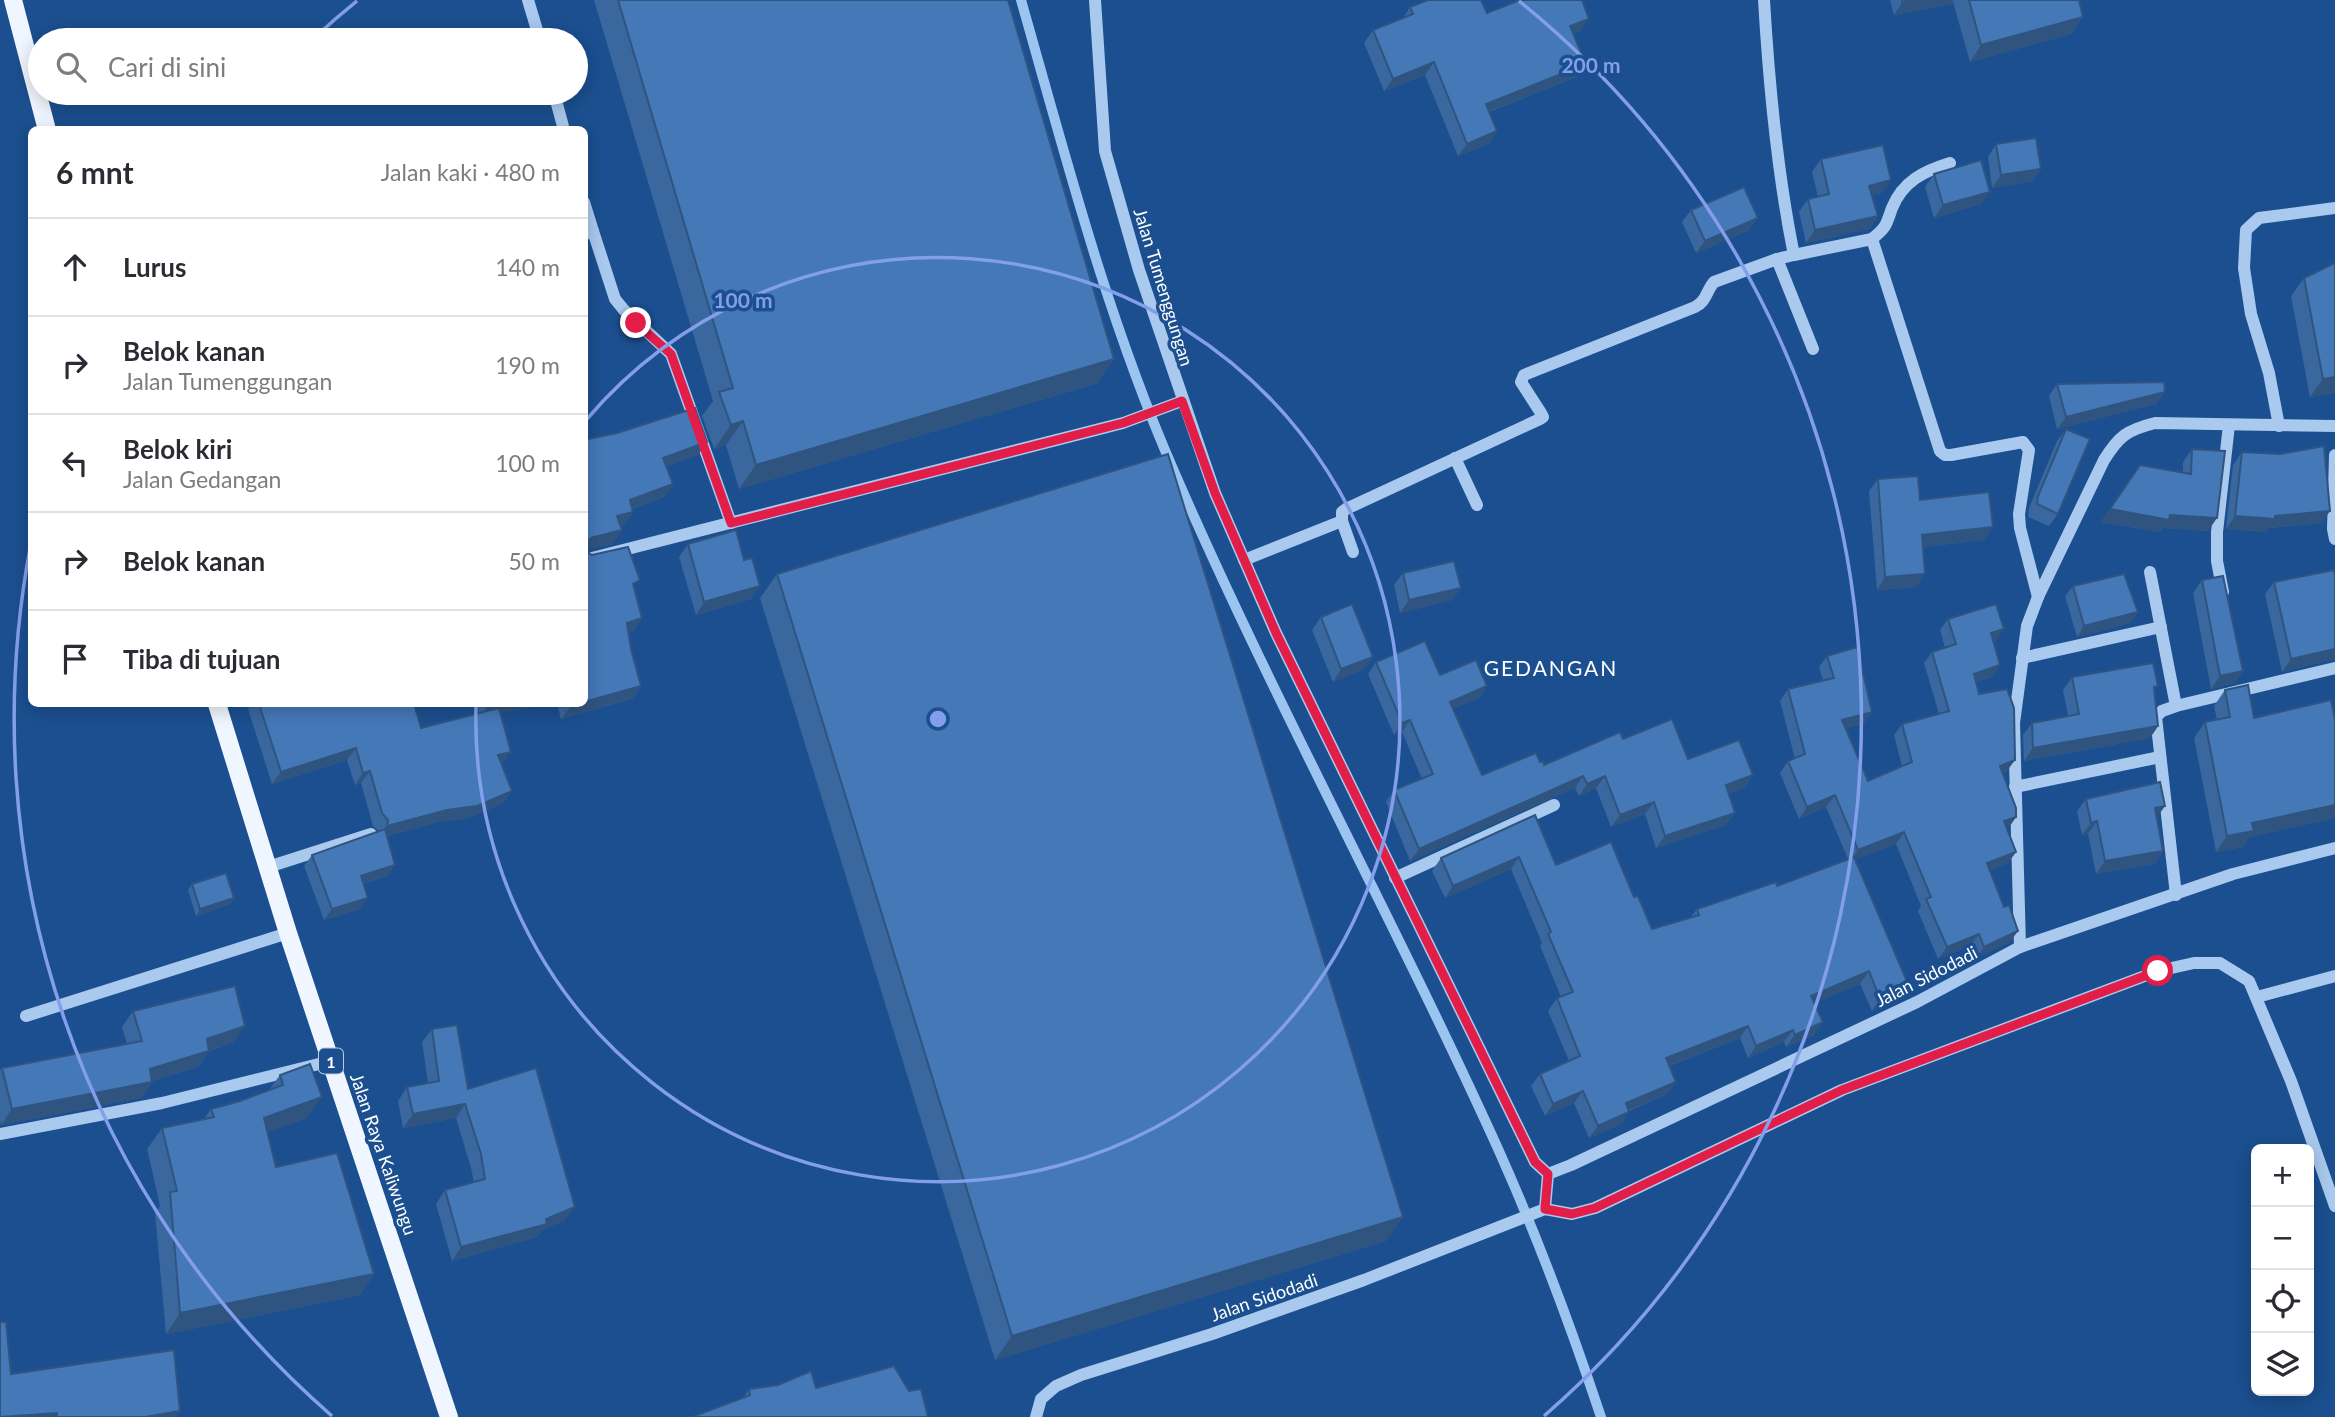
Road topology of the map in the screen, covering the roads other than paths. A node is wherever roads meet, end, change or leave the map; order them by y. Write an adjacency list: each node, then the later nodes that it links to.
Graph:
1 (13, 0): 6 (main road)
2 (528, 0): 5 (street)
3 (1095, 0): 18 (street, Jalan Tumenggungan)
4 (1764, 0): 15 (street)
5 (536, 28)
6 (28, 57)
7 (40, 105): 9 (main road)
8 (557, 105): 10 (street)
9 (46, 126)
10 (563, 126)
11 (1950, 163): 14 (street)
12 (2335, 208): 20 (street)
13 (589, 232): 26 (street)
14 (1872, 239): 15 (street); 32 (street)
15 (1794, 255): 16 (street)
16 (1777, 259): 17 (street); 23 (street)
17 (1813, 349)
18 (1182, 401): 26 (street); 30 (street, Jalan Tumenggungan)
19 (2228, 425): 20 (street); 32 (street); 33 (street)
20 (2279, 426): 21 (street)
21 (2335, 426)
22 (2335, 455): 27 (street)
23 (1455, 458): 24 (street); 25 (street)
24 (1477, 505)
25 (1342, 521): 28 (street); 30 (street)
26 (731, 523): 29 (street)
27 (2335, 539)
28 (1353, 552)
29 (588, 559)
30 (1244, 560): 45 (street, Jalan Tumenggungan)
31 (2150, 572): 34 (street)
32 (2037, 596): 35 (street)
33 (2225, 599)
34 (2161, 627): 35 (street); 37 (street)
35 (2022, 657): 40 (street)
36 (2335, 668): 37 (street)
37 (2176, 706): 39 (street)
38 (218, 707): 44 (main road, Jalan Raya Kaliwungu / 1)
39 (2160, 757): 40 (street); 46 (street)
40 (2015, 786): 48 (street)
41 (1554, 805): 45 (street)
42 (371, 834): 44 (street)
43 (2335, 849): 46 (street, Jalan Sidodadi)
44 (268, 867): 47 (main road, Jalan Raya Kaliwungu / 1)
45 (1395, 878): 54 (street, Jalan Tumenggungan)
46 (2176, 895): 48 (street, Jalan Sidodadi)
47 (289, 933): 51 (street); 52 (main road, Jalan Raya Kaliwungu / 1)
48 (2020, 947): 54 (street, Jalan Sidodadi)
49 (2335, 976): 50 (street)
50 (2257, 997): 55 (street); 56 (street)
51 (26, 1016)
52 (331, 1061): 53 (street); 57 (main road, Jalan Raya Kaliwungu / 1)
53 (0, 1134)
54 (1548, 1174): 56 (street)
55 (2335, 1206)
56 (1541, 1210): 58 (street, Jalan Sidodadi)
57 (449, 1417)
58 (1036, 1417)

